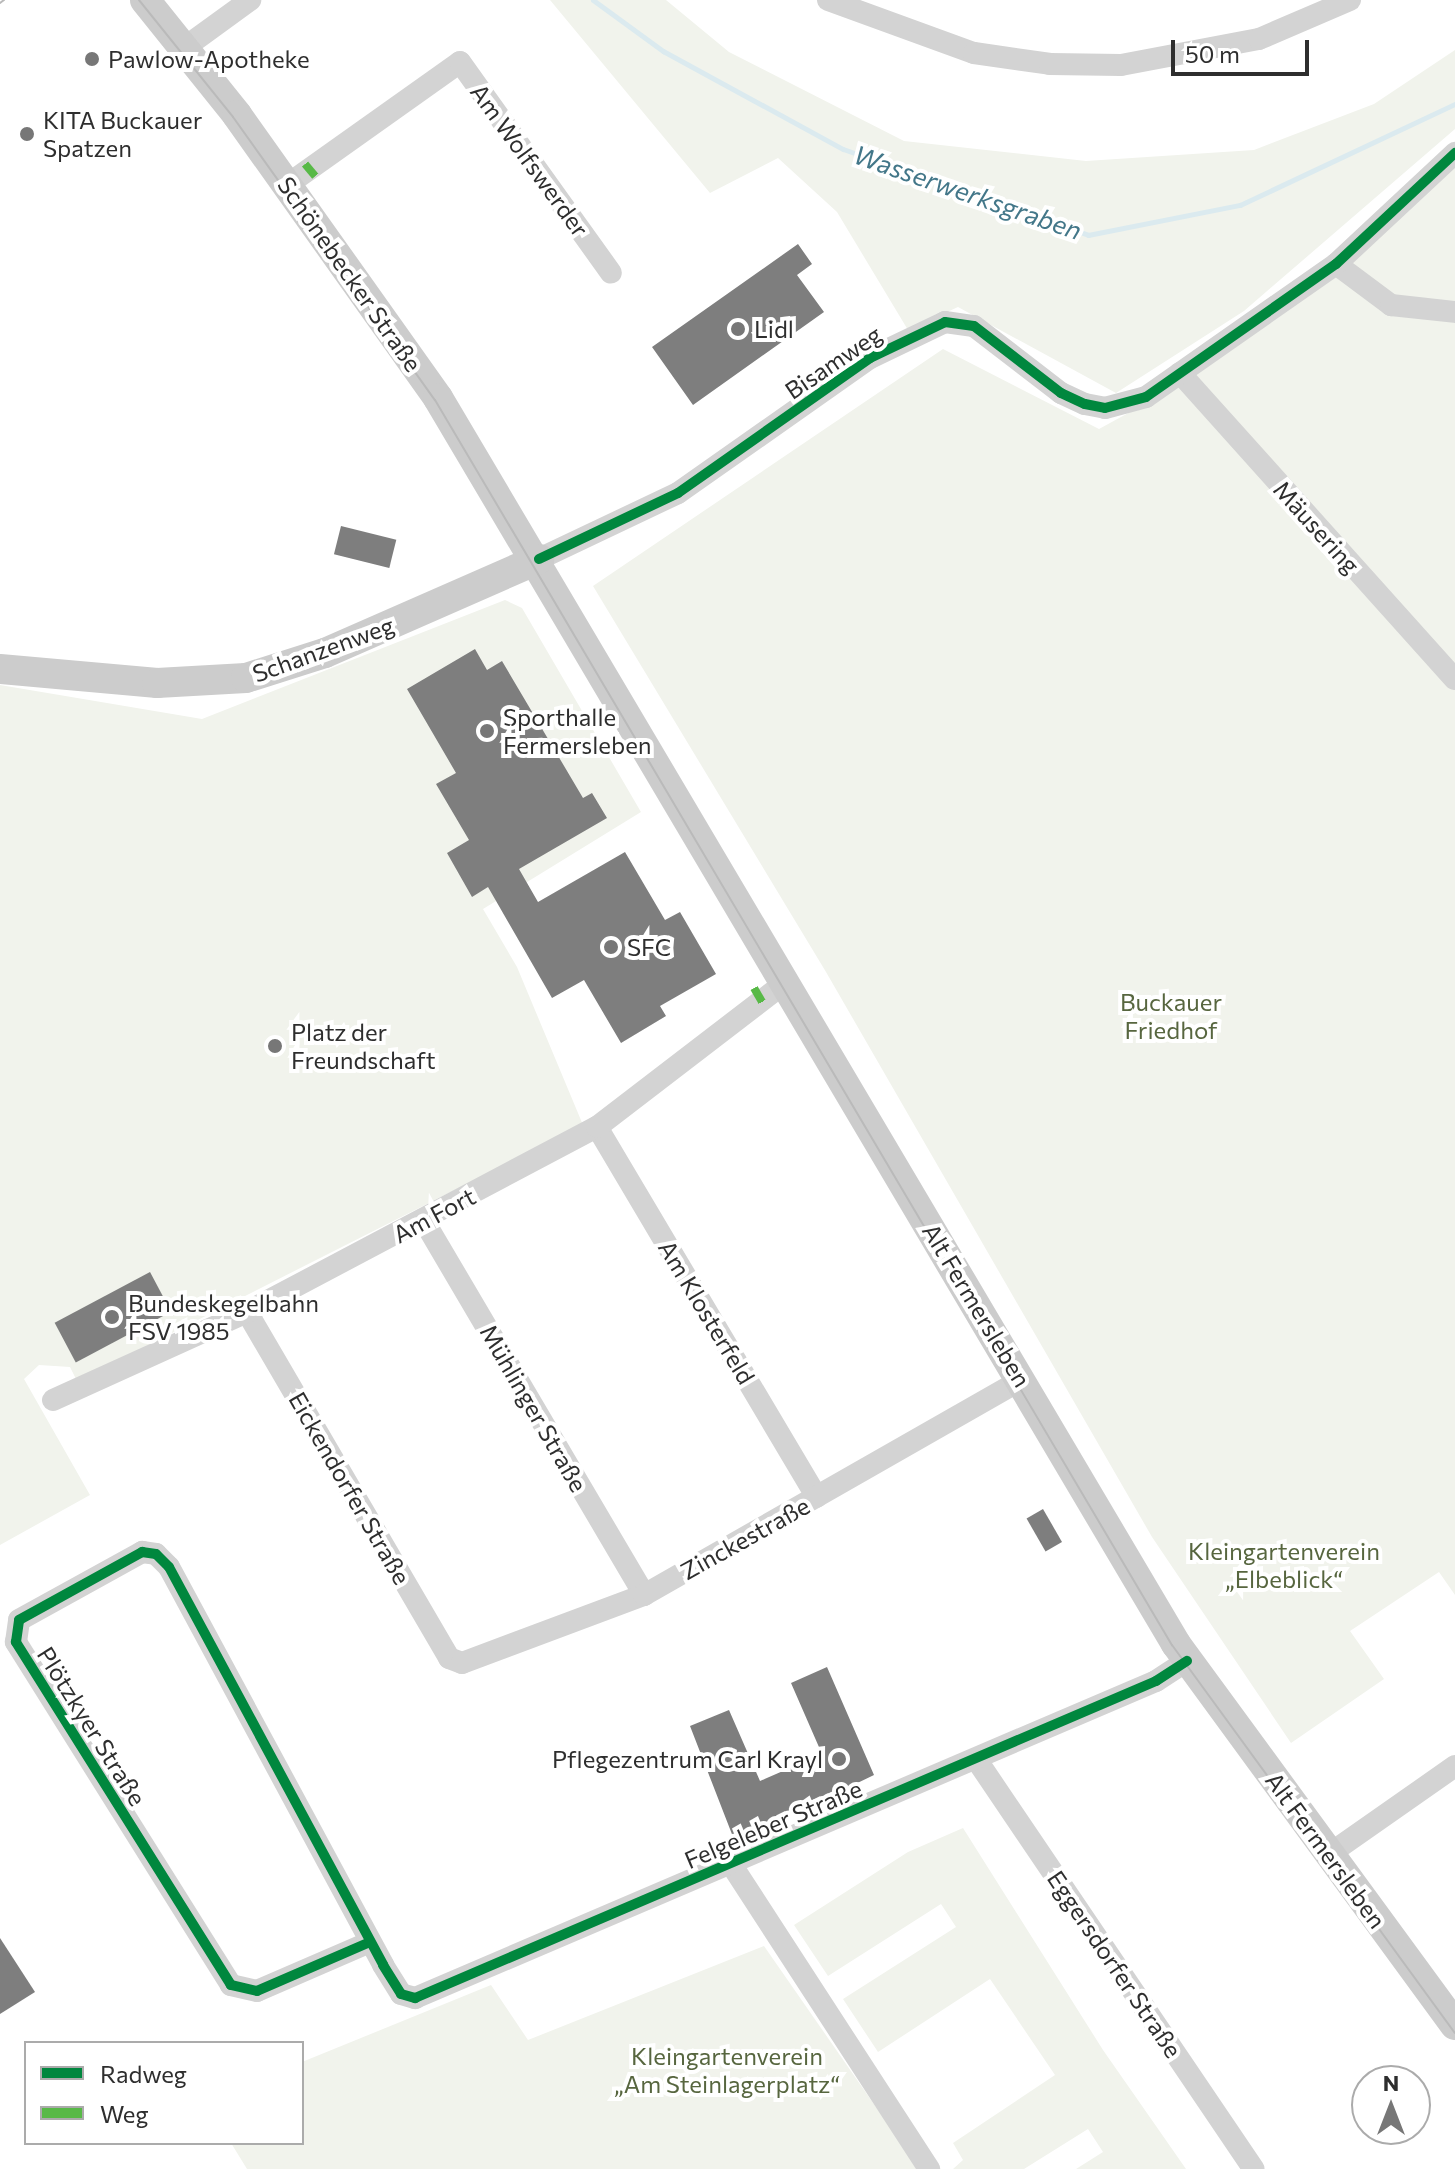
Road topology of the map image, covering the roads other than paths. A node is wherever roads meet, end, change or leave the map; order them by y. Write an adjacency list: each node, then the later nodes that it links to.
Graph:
1 (145, 0): 6 (main road, Schönebecker Straße)
2 (250, 0): 6 (street)
3 (828, 0): 5 (street)
4 (1350, 0): 5 (street)
5 (1325, 7)
6 (184, 48): 8 (main road, Schönebecker Straße)
7 (1455, 153): 9 (street, Bisamweg)
8 (287, 185): 10 (street, Am Wolfswerder); 13 (main road, Schönebecker Straße)
9 (1336, 264): 11 (street); 12 (street, Bisamweg)
10 (611, 273)
11 (1455, 312)
12 (1180, 373): 13 (street, Bisamweg); 15 (street, Mäusering)
13 (539, 559): 14 (main road, Schanzenweg); 16 (main road, Alt Fermersleben)
14 (0, 669)
15 (1455, 679)
16 (787, 981): 17 (street, Am Fort); 20 (main road, Alt Fermersleben)
17 (597, 1127): 18 (street, Am Fort); 22 (street, Am Klosterfeld)
18 (424, 1221): 19 (street, Am Fort); 23 (street, Mühlinger Straße)
19 (247, 1312): 21 (street, Am Fort); 25 (street, Eickendorfer Straße)
20 (1021, 1380): 22 (street, Zinckestraße); 24 (main road, Alt Fermersleben)
21 (53, 1400)
22 (817, 1497): 23 (street, Zinckestraße)
23 (644, 1595): 25 (street, Zinckestraße)
24 (1187, 1661): 26 (street, Felgeleber Straße); 28 (main road, Alt Fermersleben)
25 (455, 1662)
26 (976, 1759): 29 (street, Felgeleber Straße); 34 (street, Eggersdorfer Straße)
27 (1455, 1766): 28 (street)
28 (1328, 1855): 32 (main road, Alt Fermersleben)
29 (731, 1864): 31 (street, Felgeleber Straße); 33 (street)
30 (370, 1942): 30 (street, Plötzkyer Straße); 31 (street, Plötzkyer Straße)
31 (383, 1965)
32 (1450, 2007)
33 (929, 2169)
34 (1254, 2169)

